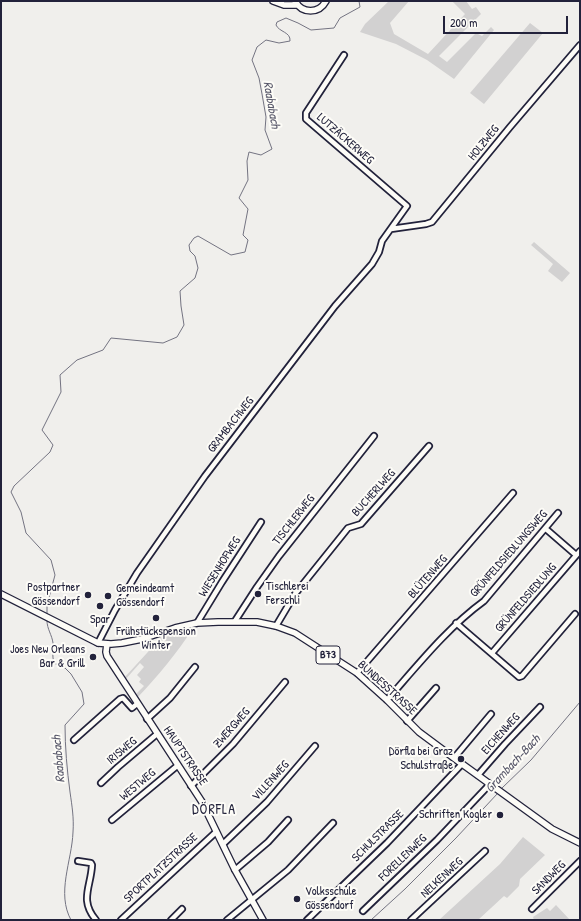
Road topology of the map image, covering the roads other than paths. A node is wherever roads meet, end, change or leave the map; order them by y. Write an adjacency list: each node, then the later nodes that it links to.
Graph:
1 (273, 1): 3 (main road)
2 (326, 1): 3 (main road)
3 (296, 3)
4 (580, 44): 6 (street, HOLZWEG)
5 (344, 55): 6 (street, LUTZÄCKERWEG)
6 (391, 229): 21 (street, GRAMBACHWEG)
7 (374, 436): 17 (street, TISCHLERWEG)
8 (429, 446): 20 (street, BUCHERLWEG)
9 (513, 493): 25 (street, BLÜTENWEG)
10 (558, 513): 12 (street, GRÜNFELDSIEDLUNGSWEG)
11 (261, 522): 18 (street, WIESENHOFWEG)
12 (546, 529): 14 (street); 19 (street, GRÜNFELDSIEDLUNGSWEG)
13 (580, 551): 14 (street, GRÜNFELDSIEDLUNG)
14 (576, 555): 23 (street, GRÜNFELDSIEDLUNG)
15 (1, 594): 21 (main road, BUNDESSTRASSE / B73)
16 (575, 614): 23 (street)
17 (236, 621): 18 (main road, BUNDESSTRASSE / B73); 20 (main road, BUNDESSTRASSE / B73)
18 (197, 623): 22 (main road, BUNDESSTRASSE / B73)
19 (456, 623): 23 (street); 28 (street, GRÜNFELDSIEDLUNGSWEG)
20 (276, 626): 25 (main road, BUNDESSTRASSE / B73)
21 (98, 643): 22 (main road, BUNDESSTRASSE / B73)
22 (107, 644): 29 (main road, HAUPTSTRASSE)
23 (492, 653)
24 (195, 667): 32 (street)
25 (357, 673): 28 (main road, BUNDESSTRASSE / B73)
26 (285, 682): 43 (street, ZWERGWEG)
27 (436, 688): 33 (street)
28 (387, 700): 33 (main road, BUNDESSTRASSE / B73)
29 (137, 704): 32 (main road, HAUPTSTRASSE); 35 (street)
30 (540, 707): 40 (street, EICHENWEG)
31 (491, 714): 37 (street)
32 (147, 719): 34 (main road, HAUPTSTRASSE)
33 (407, 720): 37 (main road, BUNDESSTRASSE / B73)
34 (157, 734): 39 (main road, HAUPTSTRASSE); 41 (street, IRISWEG)
35 (74, 740)
36 (315, 746): 49 (street, VILLENWEG)
37 (454, 758): 38 (main road, BUNDESSTRASSE / B73)
38 (462, 764): 40 (main road, BUNDESSTRASSE / B73); 63 (street, SCHULSTRASSE)
39 (177, 766): 43 (main road, HAUPTSTRASSE); 44 (street, WESTWEG)
40 (478, 775): 42 (main road, BUNDESSTRASSE / B73)
41 (101, 783)
42 (490, 784): 48 (main road, BUNDESSTRASSE / B73); 57 (street, FORELLENWEG)
43 (191, 786): 47 (main road, HAUPTSTRASSE)
44 (112, 820)
45 (288, 820): 53 (street)
46 (333, 823): 54 (street)
47 (216, 832): 49 (main road, HAUPTSTRASSE); 59 (street, SPORTPLATZSTRASSE)
48 (580, 843)
49 (223, 844): 53 (main road, HAUPTSTRASSE)
50 (485, 851): 64 (street, NELKENWEG)
51 (78, 861): 58 (street)
52 (580, 861): 56 (street, SANDWEG)
53 (235, 870): 54 (main road, HAUPTSTRASSE)
54 (252, 900): 61 (street); 62 (main road, HAUPTSTRASSE)
55 (182, 909): 60 (street)
56 (532, 909)
57 (363, 911)
58 (96, 920)
59 (121, 920)
60 (171, 920)
61 (227, 920)
62 (262, 920)
63 (307, 920)
64 (411, 920)

